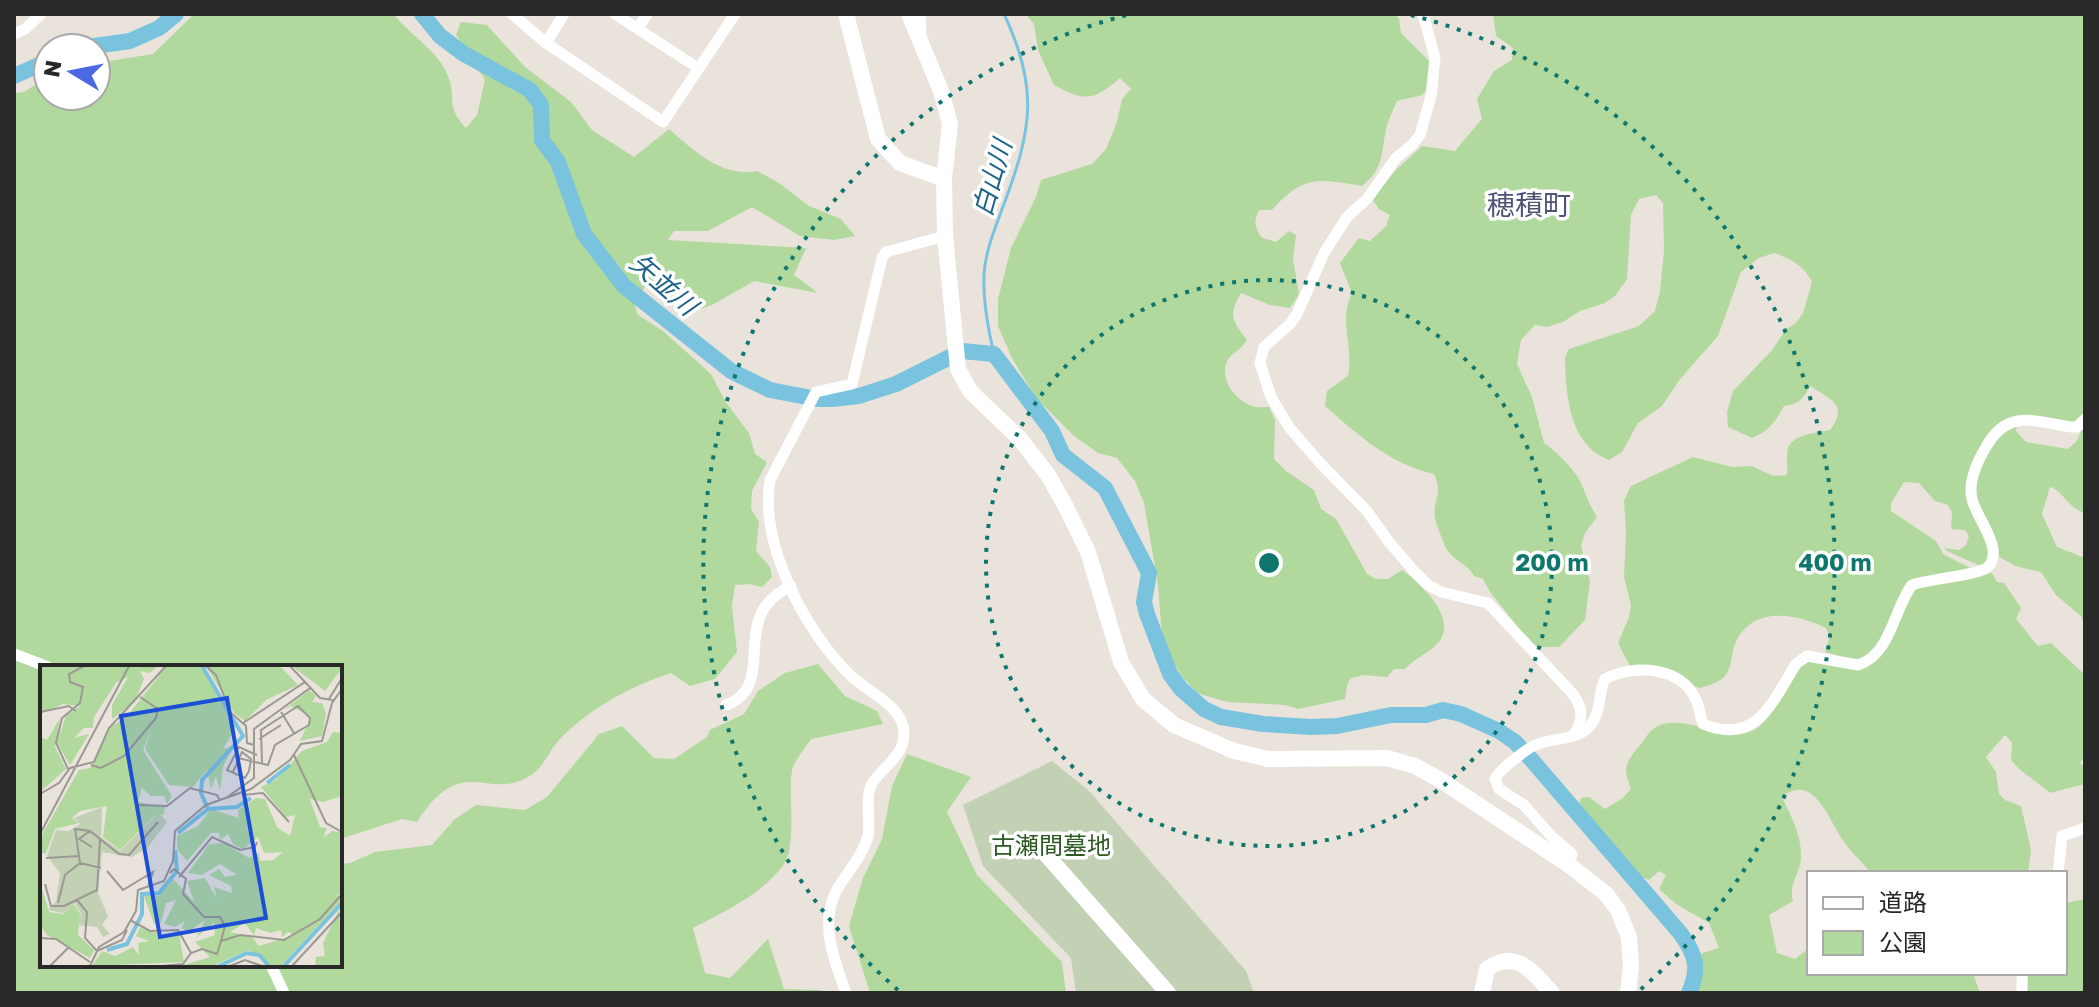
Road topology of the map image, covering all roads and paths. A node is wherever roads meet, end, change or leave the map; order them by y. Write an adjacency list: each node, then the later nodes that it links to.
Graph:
1 (41, 14): 12 (street)
2 (512, 14): 13 (street)
3 (564, 14): 13 (street)
4 (615, 14): 11 (street)
5 (647, 14): 11 (street)
6 (735, 14): 15 (street)
7 (846, 14): 16 (main road)
8 (909, 14): 14 (main road)
9 (920, 14): 14 (street)
10 (1423, 14): 23 (street)
11 (638, 28): 15 (street)
12 (14, 34)
13 (546, 43): 15 (street)
14 (925, 46): 16 (main road)
15 (698, 68)
16 (944, 179): 17 (main road)
17 (945, 236): 19 (street); 26 (main road)
18 (2085, 419): 23 (street)
19 (791, 586): 22 (street); 30 (street)
20 (14, 654): 21 (street)
21 (43, 665)
22 (726, 705)
23 (1574, 734): 26 (street)
24 (2085, 828): 27 (street)
25 (1036, 843): 31 (main road)
26 (1569, 865): 34 (main road)
27 (2058, 871)
28 (272, 967): 29 (street)
29 (284, 993)
30 (846, 993)
31 (1168, 993)
32 (1482, 993): 33 (main road)
33 (1552, 993)
34 (1628, 993)

